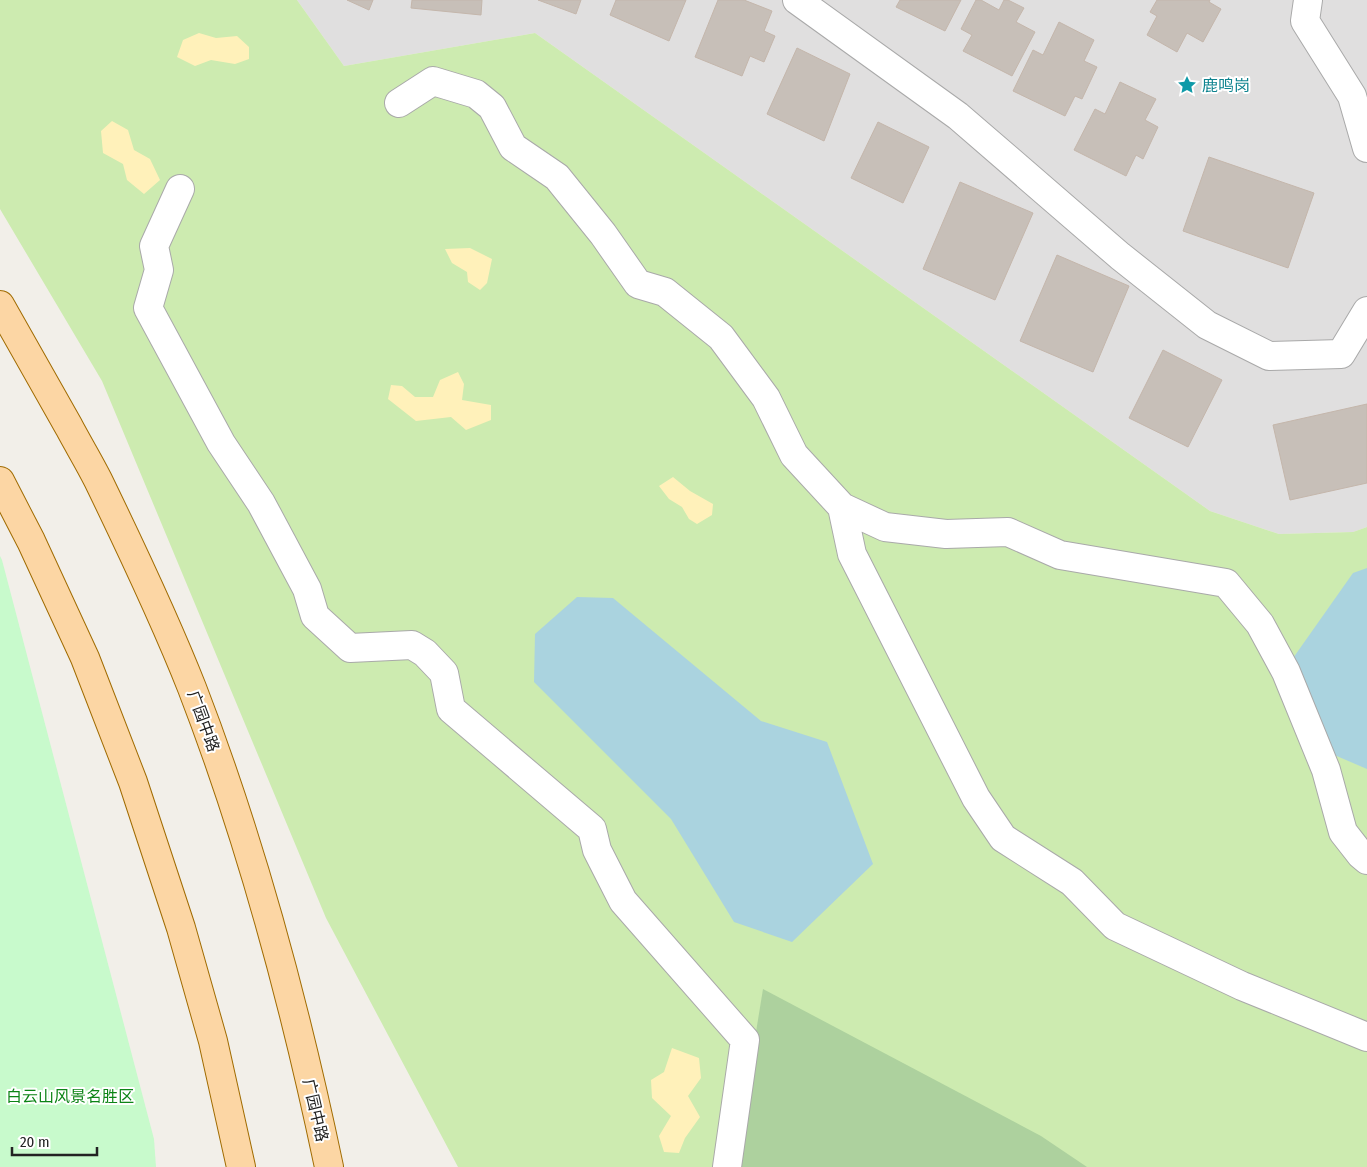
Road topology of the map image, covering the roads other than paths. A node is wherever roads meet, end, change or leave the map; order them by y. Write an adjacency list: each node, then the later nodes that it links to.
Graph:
1 (797, 0): 7 (lane)
2 (1308, 0): 4 (lane)
3 (399, 103): 9 (lane)
4 (1367, 148)
5 (180, 189): 14 (lane)
6 (0, 305): 13 (main road, 广园中路)
7 (1367, 310)
8 (0, 480): 12 (main road)
9 (842, 507): 10 (lane); 11 (lane)
10 (1367, 860)
11 (1367, 1037)
12 (240, 1167)
13 (329, 1167)
14 (727, 1167)

